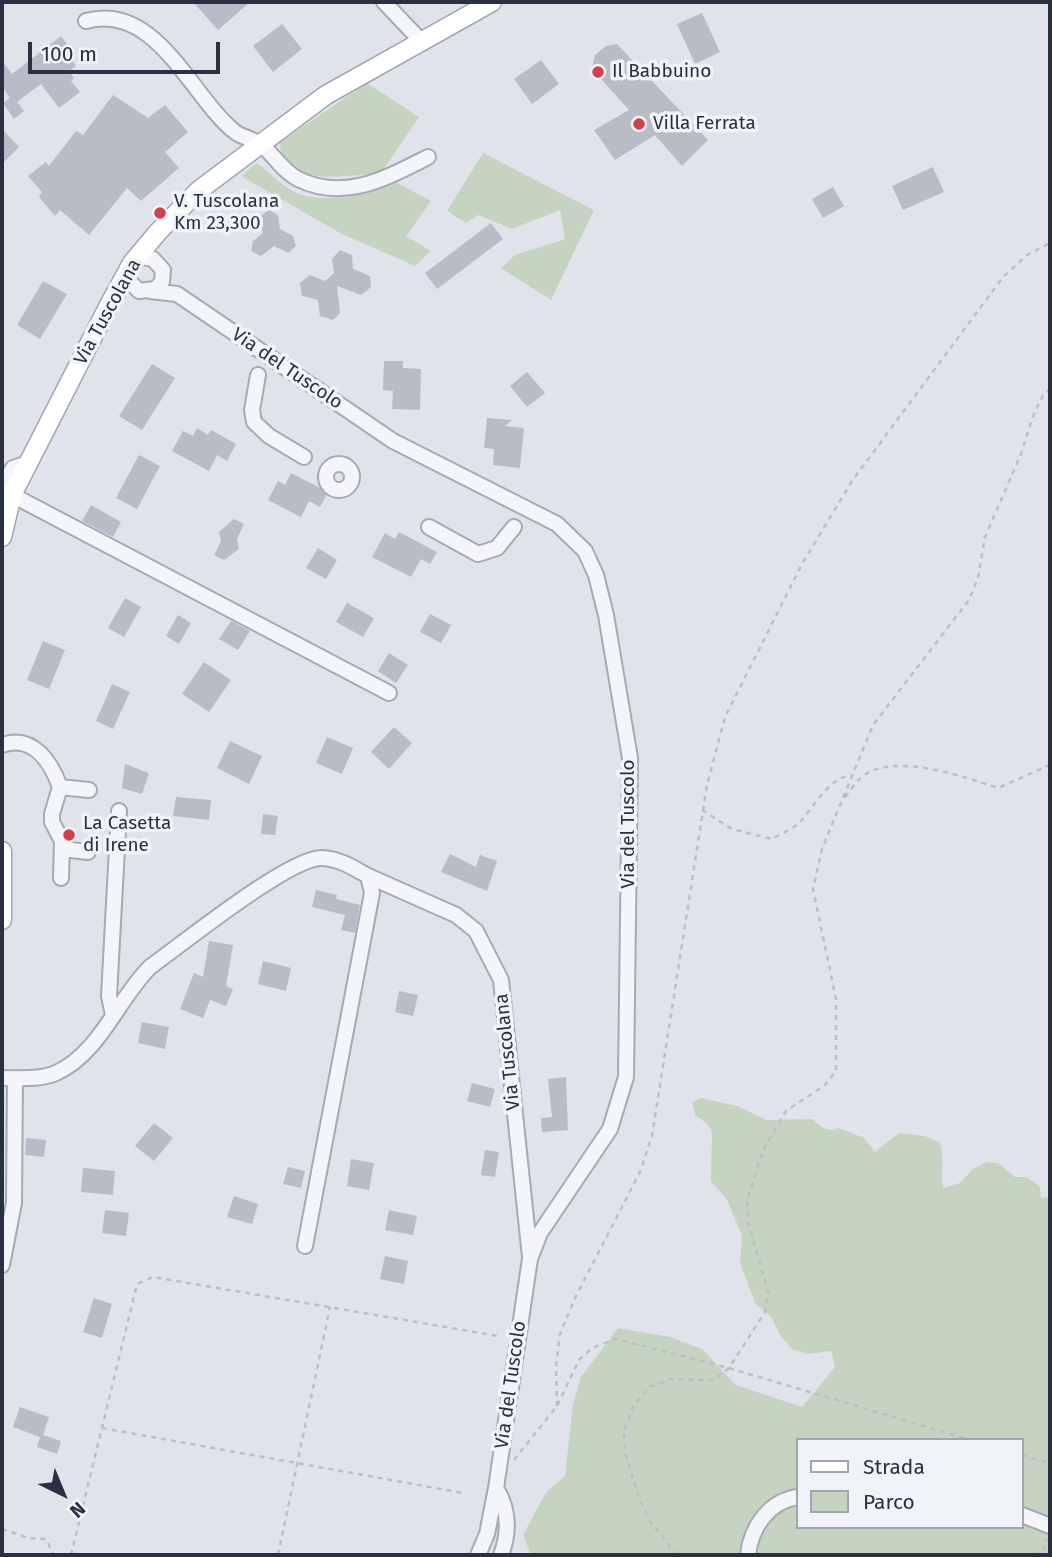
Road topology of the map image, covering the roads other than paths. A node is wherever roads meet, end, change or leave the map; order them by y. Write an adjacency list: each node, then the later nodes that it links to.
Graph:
1 (384, 2): 4 (street)
2 (492, 2): 4 (main road, Via Tuscolana)
3 (86, 21): 5 (street)
4 (422, 42): 5 (main road, Via Tuscolana)
5 (261, 144): 6 (street); 7 (main road, Via Tuscolana)
6 (429, 157)
7 (158, 232): 8 (main road, Via Tuscolana); 9 (street)
8 (131, 265): 9 (street); 10 (street); 12 (main road, Via Tuscolana)
9 (162, 268): 10 (street); 11 (street)
10 (147, 292): 11 (street); 12 (street)
11 (177, 294): 33 (street, Via del Tuscolo)
12 (108, 304): 15 (main road, Via Tuscolana)
13 (258, 375): 14 (street)
14 (304, 457)
15 (7, 490): 18 (main road, Via Tuscolana); 19 (street)
16 (429, 527): 17 (street)
17 (514, 527)
18 (2, 537)
19 (389, 693)
20 (2, 745): 21 (street)
21 (60, 787): 22 (street); 24 (street)
22 (89, 790)
23 (119, 811): 30 (street)
24 (62, 849): 26 (street); 28 (street)
25 (2, 851): 29 (main road)
26 (88, 852)
27 (368, 876): 30 (street, Via Tuscolana); 32 (street); 33 (street, Via Tuscolana)
28 (61, 878)
29 (2, 920)
30 (113, 1015): 31 (street, Via Tuscolana)
31 (8, 1078): 34 (street)
32 (305, 1246)
33 (530, 1259): 35 (street, Via del Tuscolo)
34 (2, 1265)
35 (496, 1488): 39 (street, Via del Tuscolo); 40 (street)
36 (796, 1497): 41 (street)
37 (1024, 1516): 38 (street)
38 (1049, 1525)
39 (478, 1555)
40 (501, 1555)
41 (748, 1555)

